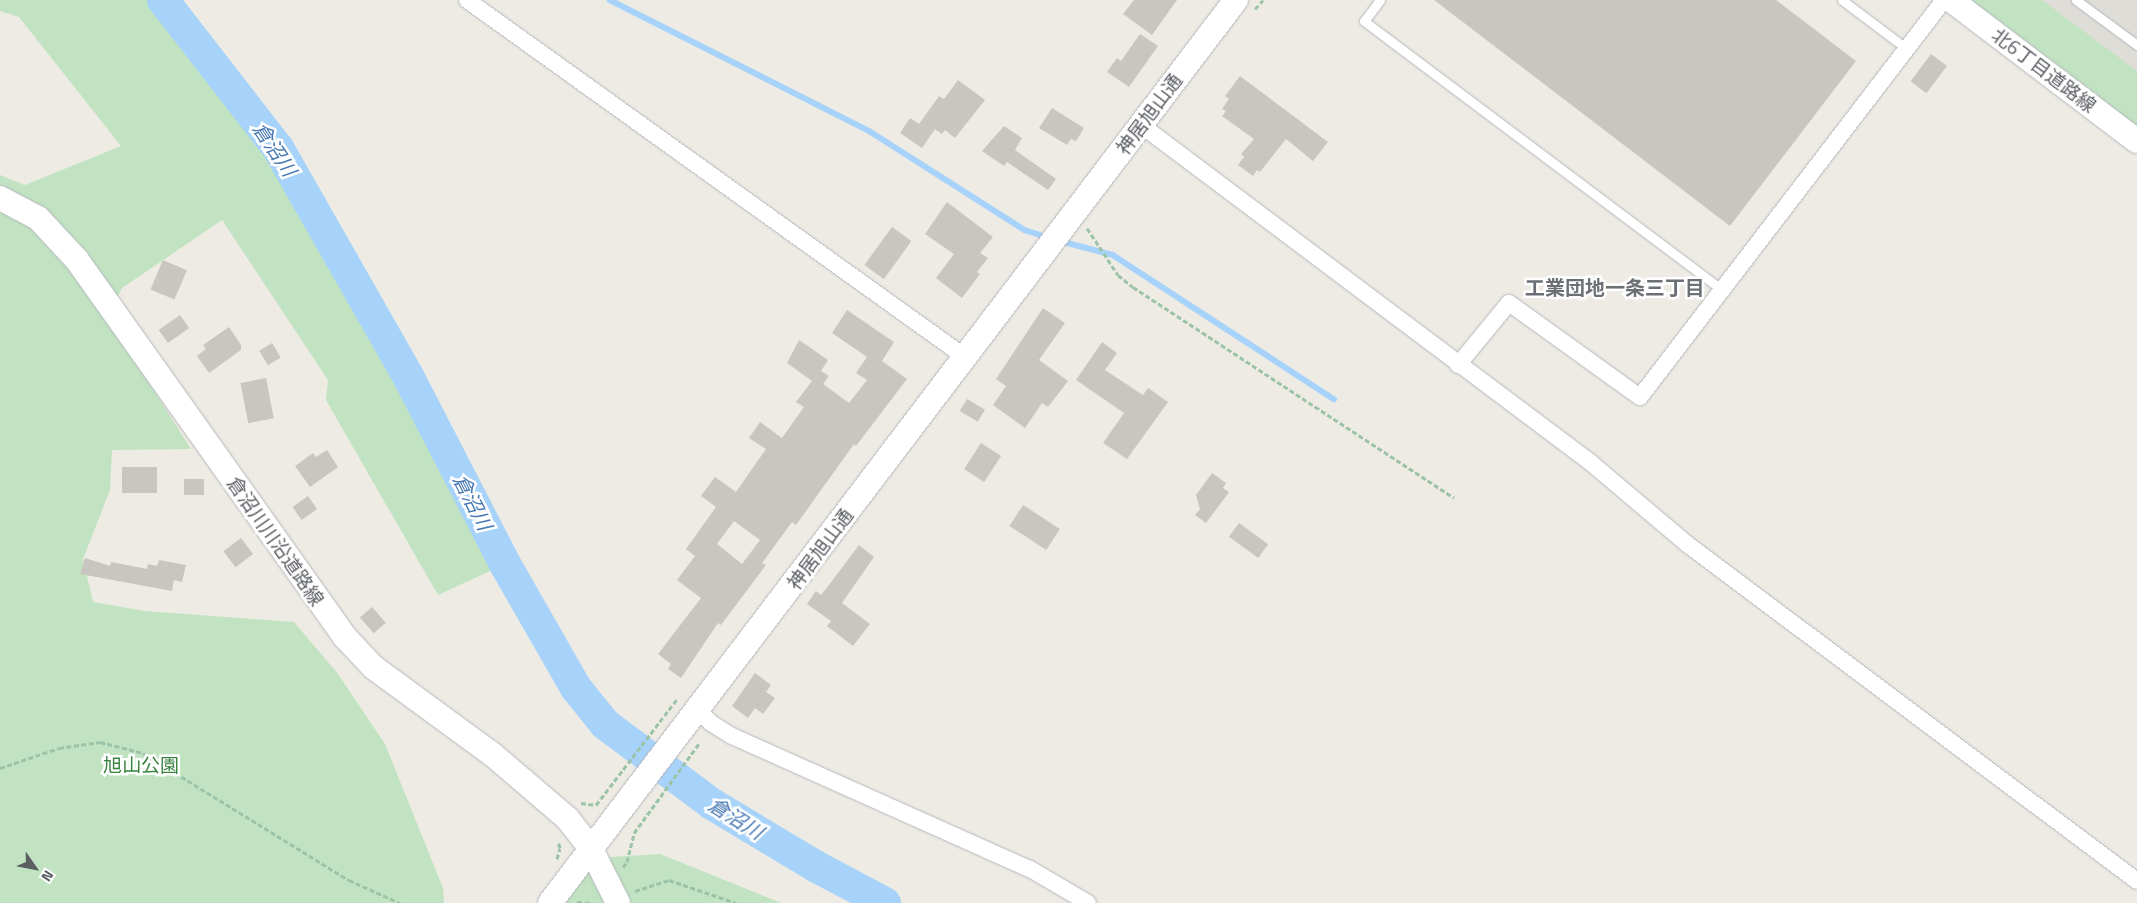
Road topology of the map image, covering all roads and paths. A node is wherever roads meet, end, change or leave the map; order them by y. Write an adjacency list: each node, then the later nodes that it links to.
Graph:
1 (468, 0): 14 (street)
2 (1236, 0): 9 (street, 神居旭山通)
3 (1380, 0): 13 (lane)
4 (1842, 0): 8 (lane)
5 (2076, 0): 7 (lane)
6 (1953, 1): 8 (street); 10 (street, 北6丁目道路線)
7 (2137, 45)
8 (1907, 49): 13 (street)
9 (1141, 125): 12 (street, 神居旭山通); 15 (street)
10 (2137, 140)
11 (0, 198): 23 (street, 倉沼川川沿道路線)
12 (1069, 220): 14 (street, 神居旭山通); 16 (path)
13 (1722, 290): 15 (street)
14 (965, 358): 17 (street, 神居旭山通)
15 (1458, 365): 24 (street)
16 (1454, 498)
17 (698, 710): 19 (street, 神居旭山通); 29 (street)
18 (661, 718): 21 (path)
19 (689, 738): 21 (street, 神居旭山通); 22 (path)
20 (0, 768): 26 (path)
21 (605, 812): 23 (street, 神居旭山通)
22 (634, 833)
23 (591, 848): 25 (street, 倉沼川川沿道路線); 27 (street, 神居旭山通)
24 (2137, 882)
25 (618, 900): 28 (path)
26 (400, 903)
27 (550, 903)
28 (736, 903)
29 (1088, 903)

